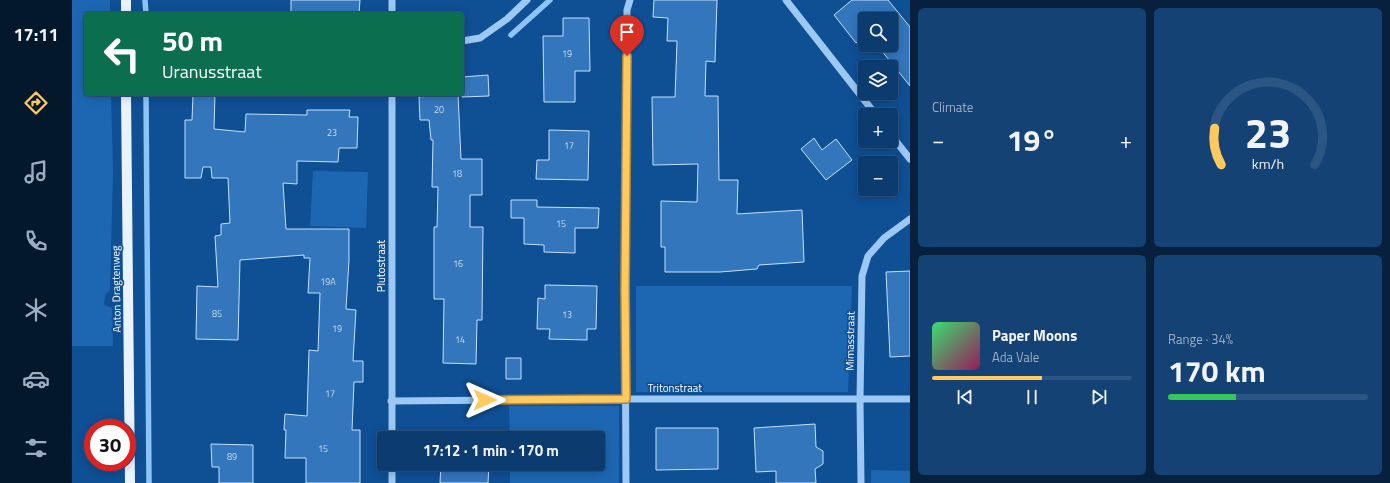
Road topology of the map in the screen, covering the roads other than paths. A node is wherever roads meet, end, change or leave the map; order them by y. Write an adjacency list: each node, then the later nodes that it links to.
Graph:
1 (126, 0): 6 (main road)
2 (392, 0): 7 (street)
3 (527, 0): 8 (street)
4 (630, 0): 15 (street)
5 (786, 0): 11 (street)
6 (126, 12)
7 (392, 12)
8 (464, 40)
9 (126, 96): 21 (main road, Anton Dragtenweg)
10 (392, 96): 18 (street, Plutostraat)
11 (871, 108)
12 (898, 144): 13 (street)
13 (910, 159)
14 (910, 219): 17 (street, Mimasstraat)
15 (626, 399): 17 (street, Tritonstraat); 18 (street, Tritonstraat); 23 (street)
16 (910, 399): 17 (street, Tritonstraat)
17 (860, 400): 24 (street, Mimasstraat)
18 (391, 401): 19 (street, Plutostraat)
19 (392, 431)
20 (392, 471): 22 (street)
21 (130, 483)
22 (392, 483)
23 (626, 483)
24 (861, 483)

